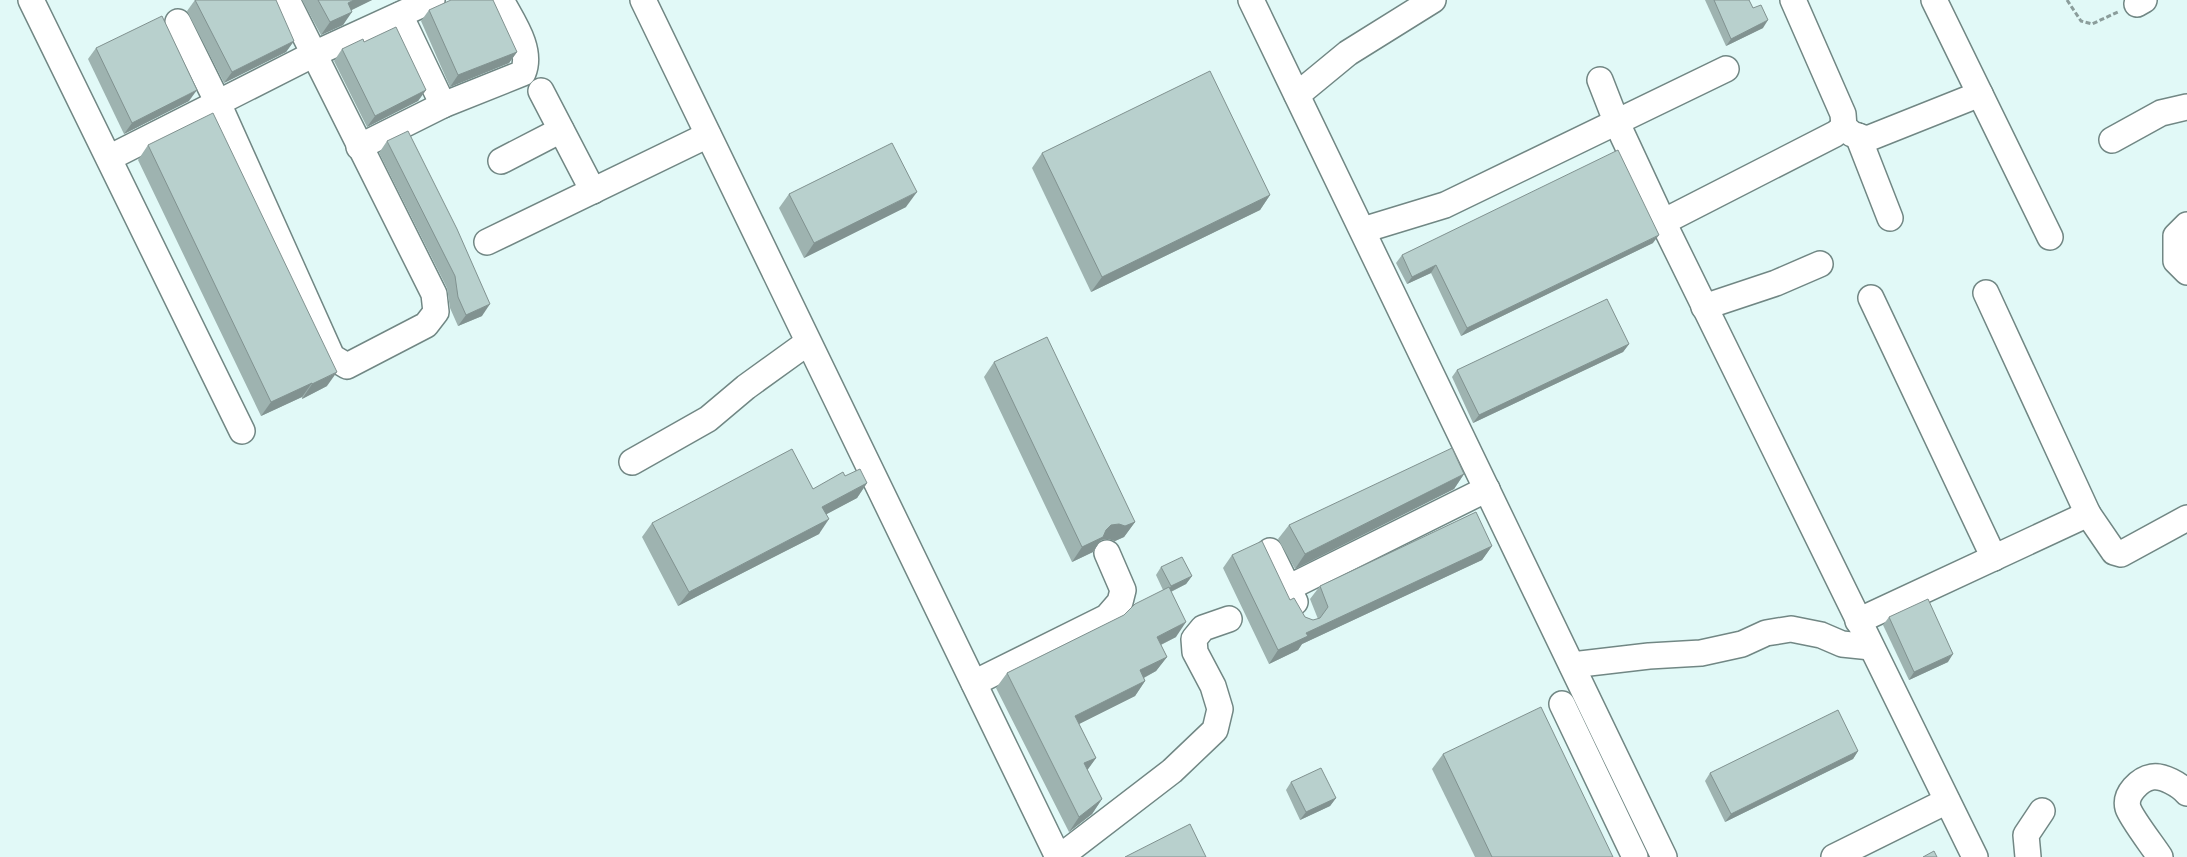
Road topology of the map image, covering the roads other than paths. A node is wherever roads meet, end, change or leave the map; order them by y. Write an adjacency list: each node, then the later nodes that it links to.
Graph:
1 (31, 0): 27 (street)
2 (287, 0): 12 (street)
3 (432, 0): 10 (street)
4 (501, 0): 19 (street)
5 (643, 0): 24 (street)
6 (1251, 0): 17 (street)
7 (1433, 0): 17 (street)
8 (1793, 0): 23 (street)
9 (1934, 0): 16 (street)
10 (400, 15): 12 (street); 19 (street)
11 (178, 22): 18 (street)
12 (314, 54): 18 (street); 26 (street)
13 (1726, 69): 21 (street)
14 (1600, 80): 21 (street)
15 (541, 91): 22 (street)
16 (1980, 94): 23 (street); 34 (street)
17 (1297, 95): 33 (street)
18 (218, 103): 26 (street); 27 (street)
19 (443, 105): 26 (street)
20 (2187, 107): 25 (street)
21 (1616, 121): 31 (street); 33 (street)
22 (561, 130): 28 (street); 29 (street)
23 (1851, 132): 30 (street); 31 (street)
24 (708, 134): 29 (street); 41 (street)
25 (2112, 140)
26 (359, 147)
27 (109, 158): 42 (street)
28 (501, 161)
29 (592, 191): 35 (street)
30 (1890, 218)
31 (1663, 222): 40 (street)
32 (2187, 225): 37 (street)
33 (1362, 230): 44 (street)
34 (2050, 237)
35 (487, 242)
36 (1820, 264): 40 (street)
37 (2187, 272)
38 (1986, 293): 45 (street)
39 (1871, 298): 49 (street)
40 (1704, 307): 53 (street)
41 (807, 343): 43 (street); 56 (street)
42 (242, 431)
43 (632, 462)
44 (1487, 490): 50 (street); 55 (street)
45 (2088, 514): 46 (street); 49 (street)
46 (2187, 518)
47 (1270, 551): 50 (street)
48 (1107, 553): 56 (street)
49 (1994, 558): 53 (street)
50 (1288, 588): 52 (street)
51 (1230, 619): 61 (street)
52 (1304, 619)
53 (1858, 621): 54 (street)
54 (1870, 647): 55 (street); 59 (street)
55 (1572, 665): 63 (street)
56 (974, 683): 61 (street)
57 (1562, 704): 62 (street)
58 (2187, 793): 67 (street)
59 (1947, 801): 64 (street); 65 (street)
60 (2042, 811): 66 (street)
61 (1059, 857)
62 (1635, 857)
63 (1664, 857)
64 (1834, 857)
65 (1975, 857)
66 (2028, 857)
67 (2160, 857)

